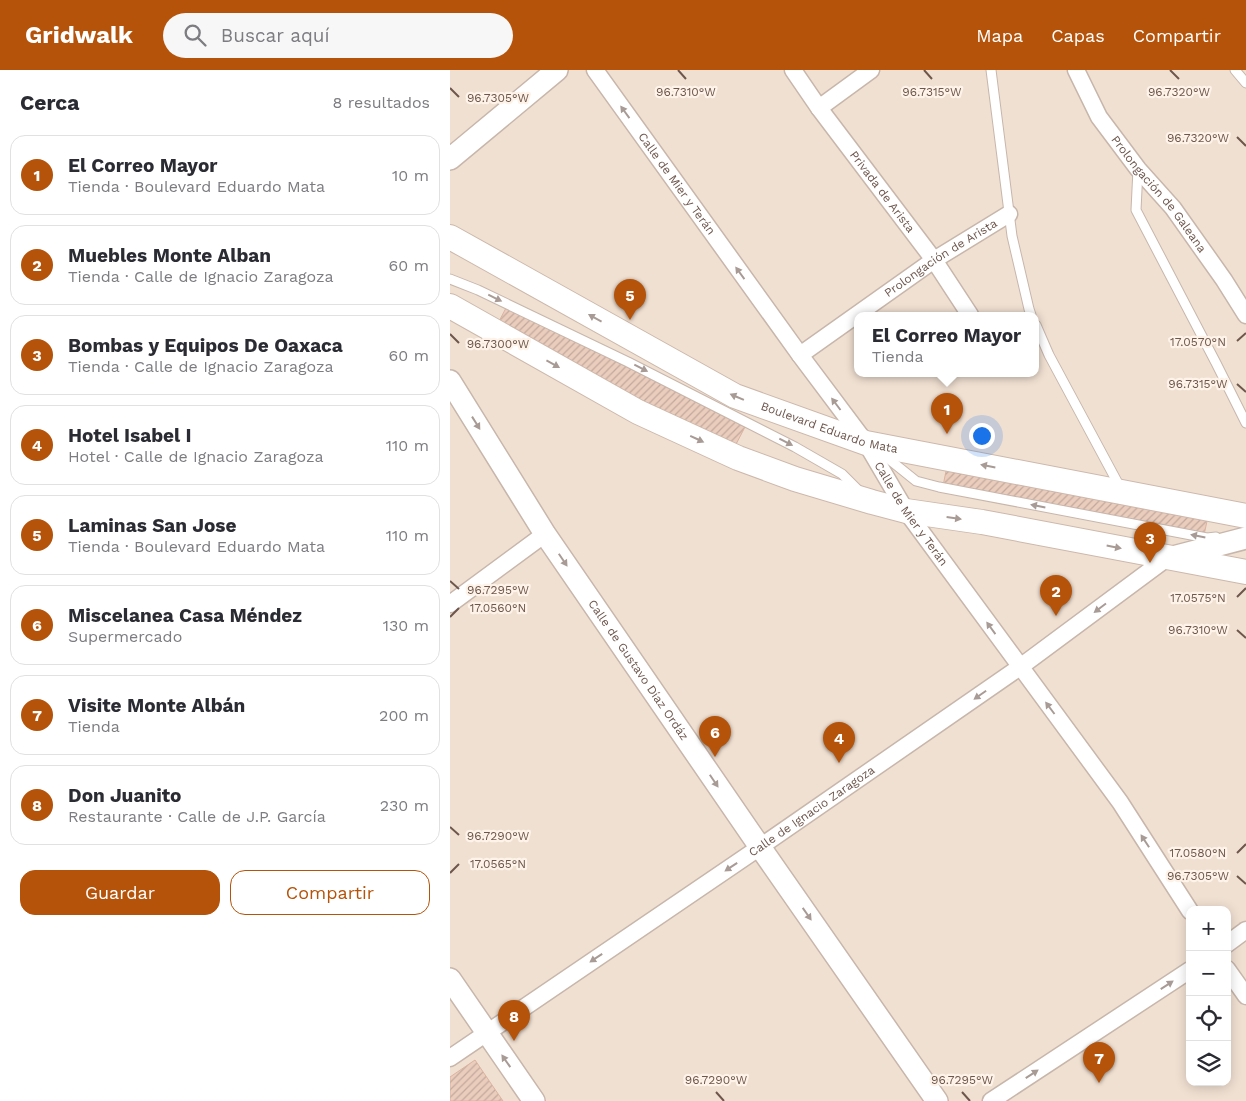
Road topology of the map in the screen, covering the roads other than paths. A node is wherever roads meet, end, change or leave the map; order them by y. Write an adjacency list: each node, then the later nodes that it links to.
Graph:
1 (557, 70): 10 (street)
2 (595, 70): 23 (street, Calle de Mier y Terán, one-way to 2)
3 (793, 70): 9 (street, Privada de Arista)
4 (871, 70): 9 (street)
5 (991, 70): 12 (lane)
6 (1076, 70): 11 (street, Prolongación de Galeana)
7 (1235, 70): 8 (lane)
8 (1246, 83)
9 (819, 108): 14 (street, Privada de Arista)
10 (450, 159)
11 (1138, 168): 20 (street, Prolongación de Galeana); 25 (lane)
12 (1009, 214): 14 (street, Prolongación de Arista); 19 (lane)
13 (450, 237): 26 (main road, Boulevard Eduardo Mata, one-way to 13)
14 (934, 260): 17 (street, Prolongación de Arista); 18 (street, Privada de Arista)
15 (450, 279): 28 (lane, one-way to 28)
16 (450, 306): 28 (main road, one-way to 28)
17 (861, 312)
18 (968, 312)
19 (1030, 312)
20 (1246, 315)
21 (854, 317): 23 (street, Prolongación de Arista)
22 (1039, 332): 27 (lane)
23 (800, 355): 26 (street, Calle de Mier y Terán, one-way to 23)
24 (450, 382): 32 (street, Calle de Gustavo Díaz Ordáz, one-way to 32)
25 (1246, 423)
26 (867, 443): 27 (main road, Boulevard Eduardo Mata, one-way to 26); 29 (street, Calle de Mier y Terán); 31 (lane, one-way to 26)
27 (1122, 492): 30 (main road, Boulevard Eduardo Mata)
28 (872, 502): 29 (main road)
29 (906, 511): 34 (main road, one-way to 34); 37 (street, Calle de Mier y Terán, one-way to 29)
30 (1246, 516)
31 (1246, 532)
32 (546, 534): 36 (street); 38 (street, Calle de Gustavo Díaz Ordáz, one-way to 38)
33 (1246, 538): 34 (street)
34 (1168, 558): 35 (main road); 37 (street, Calle de Ignacio Zaragoza, one-way to 37)
35 (1246, 572)
36 (450, 604)
37 (1020, 667): 38 (street, Calle de Ignacio Zaragoza, one-way to 38); 39 (street, Calle de Mier y Terán, one-way to 37)
38 (760, 847): 46 (street, Calle de Ignacio Zaragoza, one-way to 46); 49 (street, Calle de Gustavo Díaz Ordáz, one-way to 49)
39 (1187, 906)
40 (1246, 930): 41 (street)
41 (1231, 941)
42 (1186, 973): 50 (street, one-way to 42)
43 (1231, 975): 45 (street)
44 (450, 979): 46 (street)
45 (1246, 996)
46 (486, 1033): 47 (street, Calle de Ignacio Zaragoza); 48 (street, one-way to 46)
47 (450, 1058)
48 (534, 1101)
49 (937, 1101)
50 (991, 1101)

